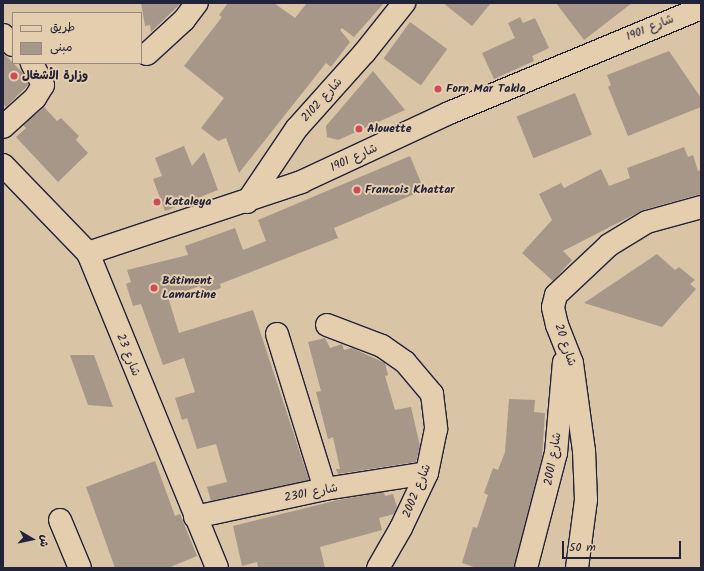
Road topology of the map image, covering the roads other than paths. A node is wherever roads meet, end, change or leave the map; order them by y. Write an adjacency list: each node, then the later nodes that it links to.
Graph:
1 (197, 3): 8 (street)
2 (404, 3): 12 (street, شارع 2102)
3 (678, 3): 5 (street)
4 (701, 8): 5 (street, شارع 1901)
5 (653, 27): 12 (street, شارع 1901)
6 (3, 35): 7 (street)
7 (12, 44)
8 (147, 54)
9 (32, 64): 10 (street)
10 (3, 126)
11 (3, 165): 14 (street, شارع 23)
12 (247, 202): 14 (street, شارع 1901)
13 (701, 207): 17 (street, شارع 20)
14 (88, 253): 20 (street, شارع 23)
15 (327, 325): 18 (street, شارع 2002)
16 (277, 334): 19 (street)
17 (564, 347): 25 (street, شارع 2001); 26 (street, شارع 20)
18 (427, 473): 19 (street, شارع 2301); 24 (street, شارع 2002)
19 (325, 489): 20 (street, شارع 2301)
20 (195, 517): 23 (street, شارع 23)
21 (60, 520): 22 (street)
22 (80, 568)
23 (216, 568)
24 (378, 568)
25 (526, 568)
26 (577, 568)

